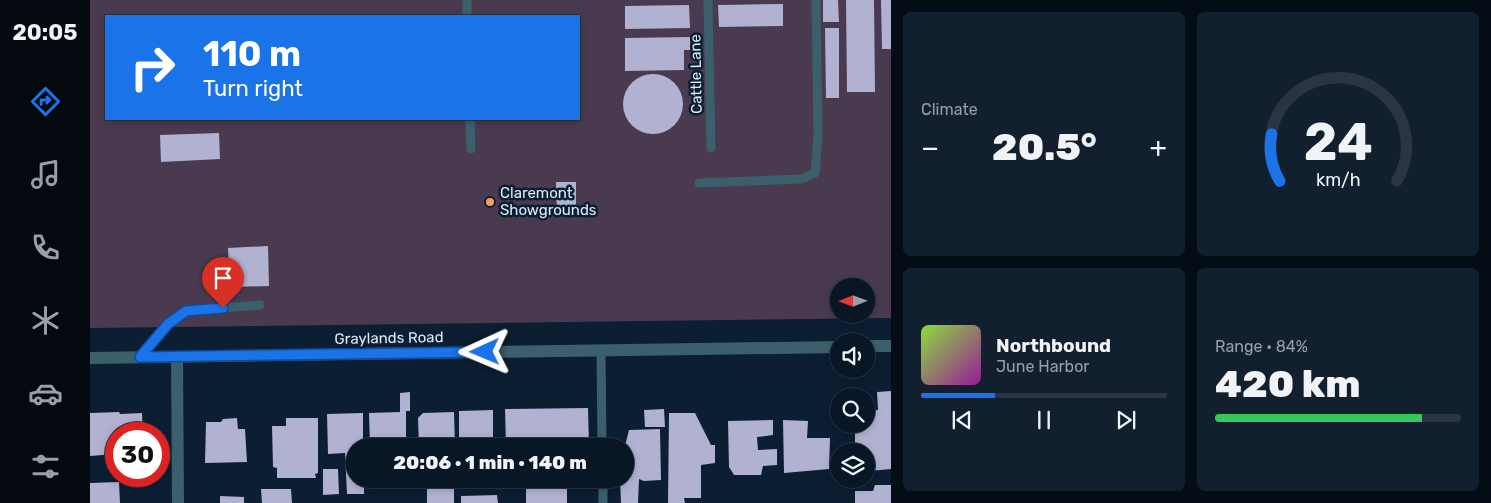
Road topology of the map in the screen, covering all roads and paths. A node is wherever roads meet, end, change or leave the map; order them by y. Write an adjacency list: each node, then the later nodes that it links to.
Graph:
1 (467, 0): 4 (lane)
2 (708, 0): 6 (lane, Cattle Lane)
3 (816, 0): 8 (lane)
4 (467, 15)
5 (470, 120): 7 (lane)
6 (711, 148)
7 (470, 149)
8 (699, 183)
9 (260, 305): 14 (lane)
10 (875, 346): 11 (street)
11 (891, 346)
12 (830, 347): 13 (street, Graylands Road)
13 (601, 351): 15 (street, Graylands Road); 17 (lane)
14 (140, 357): 15 (street, Graylands Road); 16 (street, Graylands Road)
15 (177, 357): 19 (street)
16 (90, 358)
17 (602, 438)
18 (603, 488): 20 (lane)
19 (178, 503)
20 (603, 503)

